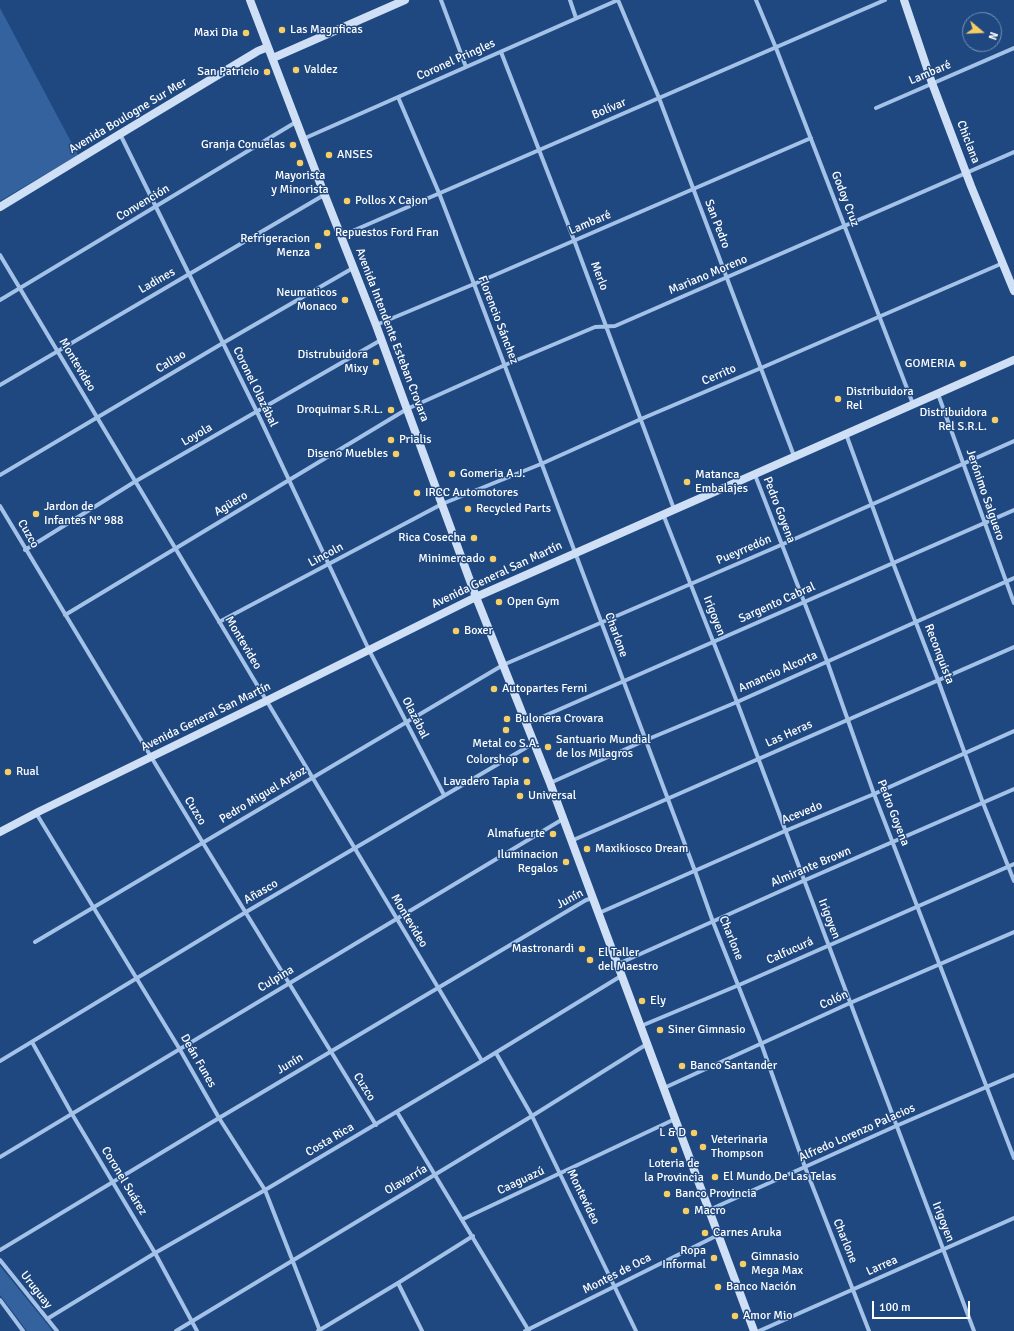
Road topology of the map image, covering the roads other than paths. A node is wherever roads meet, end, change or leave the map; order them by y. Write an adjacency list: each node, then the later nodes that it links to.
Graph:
1 (250, 0): 10 (main road, Avenida Intendente Esteban Crovara)
2 (405, 0): 14 (main road)
3 (441, 0): 15 (street)
4 (570, 0): 9 (street)
5 (618, 0): 9 (street, Coronel Pringles); 18 (street, San Pedro)
6 (756, 0): 11 (street, Godoy Cruz)
7 (885, 0): 11 (street, Bolívar)
8 (904, 0): 16 (main road, Chiclana)
9 (576, 18): 13 (street, Coronel Pringles)
10 (268, 47): 14 (main road, Avenida Intendente Esteban Crovara); 21 (main road, Avenida Boulogne Sur Mer)
11 (776, 48): 18 (street, Bolívar); 22 (street, Godoy Cruz)
12 (1014, 48): 16 (street, Lambaré)
13 (501, 52): 15 (street, Coronel Pringles); 24 (street, Merlo)
14 (273, 58): 20 (main road, Avenida Intendente Esteban Crovara)
15 (466, 67): 17 (street, Coronel Pringles)
16 (932, 83): 19 (street, Lambaré); 26 (main road, Chiclana)
17 (398, 97): 23 (street, Coronel Pringles); 28 (street, Florencio Sánchez)
18 (659, 98): 24 (street, Bolívar); 27 (street, San Pedro)
19 (876, 108)
20 (296, 122): 23 (main road, Avenida Intendente Esteban Crovara); 30 (street, Convención)
21 (120, 134): 30 (street, Coronel Olazábal); 31 (main road, Avenida Boulogne Sur Mer)
22 (811, 138): 27 (street, Lambaré); 32 (street, Godoy Cruz)
23 (303, 139): 29 (main road, Avenida Intendente Esteban Crovara)
24 (540, 150): 28 (street, Bolívar); 34 (street, Merlo)
25 (1014, 152): 26 (street, Mariano Moreno)
26 (966, 172): 32 (street, Mariano Moreno); 36 (main road, Chiclana)
27 (693, 189): 34 (street, Lambaré); 39 (street, San Pedro)
28 (439, 193): 33 (street, Bolívar); 40 (street, Florencio Sánchez)
29 (324, 195): 33 (main road, Avenida Intendente Esteban Crovara); 38 (street, Ladines)
30 (157, 206): 38 (street, Coronel Olazábal); 41 (street, Convención)
31 (0, 207)
32 (845, 226): 39 (street, Mariano Moreno); 44 (street, Godoy Cruz)
33 (341, 236): 37 (main road, Avenida Intendente Esteban Crovara)
34 (574, 240): 40 (street, Lambaré); 46 (street, Merlo)
35 (0, 255): 41 (street, Montevideo)
36 (1003, 263): 42 (main road, Chiclana); 44 (street, Cerrito)
37 (354, 268): 45 (main road, Avenida Intendente Esteban Crovara); 48 (street, Callao)
38 (189, 274): 48 (street, Coronel Olazábal); 49 (street, Ladines)
39 (726, 278): 46 (street, Mariano Moreno); 52 (street, San Pedro)
40 (474, 284): 45 (street, Lambaré); 51 (street, Florencio Sánchez)
41 (20, 288): 43 (street, Convención); 49 (street, Montevideo)
42 (1014, 291)
43 (0, 300)
44 (880, 317): 52 (street, Cerrito); 55 (street, Godoy Cruz)
45 (376, 325): 47 (main road, Avenida Intendente Esteban Crovara)
46 (606, 326): 51 (street, Mariano Moreno); 59 (street, Merlo)
47 (381, 340): 56 (main road, Avenida Intendente Esteban Crovara); 57 (street, Loyola)
48 (223, 343): 57 (street, Coronel Olazábal); 58 (street, Callao)
49 (57, 351): 53 (street, Ladines); 58 (street, Montevideo)
50 (1014, 360): 54 (main road, Avenida General San Martín)
51 (505, 365): 56 (street, Mariano Moreno); 63 (street, Florencio Sánchez)
52 (761, 368): 59 (street, Cerrito); 62 (street, San Pedro)
53 (0, 385)
54 (938, 394): 55 (main road, Avenida General San Martín); 64 (street, Jerónimo Salguero)
55 (913, 405): 60 (main road, Avenida General San Martín)
56 (407, 409): 68 (street, Agüero); 69 (main road, Avenida Intendente Esteban Crovara)
57 (257, 412): 67 (street, Loyola); 68 (street, Coronel Olazábal)
58 (98, 418): 66 (street, Callao); 67 (street, Montevideo)
59 (641, 419): 63 (street, Cerrito); 72 (street, Merlo)
60 (846, 434): 62 (main road, Avenida General San Martín); 70 (street, Reconquista)
61 (1014, 442): 64 (street, Pueyrredón)
62 (794, 456): 65 (main road, Avenida General San Martín)
63 (541, 464): 69 (street, Cerrito); 79 (street, Florencio Sánchez)
64 (964, 464): 70 (street, Pueyrredón); 75 (street, Jerónimo Salguero)
65 (754, 474): 72 (main road, Avenida General San Martín); 76 (street, Pedro Goyena)
66 (0, 475)
67 (136, 481): 77 (street, Montevideo); 78 (street, Loyola)
68 (289, 481): 77 (street, Agüero); 81 (street, Coronel Olazábal)
69 (442, 504): 81 (street, Lincoln); 85 (main road, Avenida Intendente Esteban Crovara)
70 (871, 504): 76 (street, Pueyrredón); 80 (street, Reconquista)
71 (0, 506): 78 (street, Cuzco)
72 (674, 509): 74 (main road, Avenida General San Martín)
73 (1014, 510): 75 (street, Sargento Cabral)
74 (663, 514): 79 (main road, Avenida General San Martín); 84 (street, Irigoyen)
75 (984, 524): 80 (street, Sargento Cabral); 83 (street, Jerónimo Salguero)
76 (781, 544): 84 (street, Pueyrredón); 86 (street, Pedro Goyena)
77 (175, 548): 88 (street, Agüero); 89 (street, Montevideo)
78 (25, 550): 88 (street, Cuzco)
79 (575, 552): 85 (main road, Avenida General San Martín); 91 (street, Charlone)
80 (893, 563): 86 (street, Sargento Cabral); 90 (street, Reconquista)
81 (329, 565): 89 (street, Lincoln); 94 (street, Coronel Olazábal)
82 (1014, 578): 83 (street, Amancio Alcorta)
83 (1006, 582): 87 (street, Jerónimo Salguero); 90 (street, Amancio Alcorta)
84 (691, 583): 91 (street, Pueyrredón); 92 (street, Irigoyen)
85 (476, 597): 94 (main road, Avenida General San Martín); 96 (main road, Avenida Intendente Esteban Crovara)
86 (804, 602): 92 (street, Sargento Cabral); 95 (street, Pedro Goyena)
87 (1014, 603)
88 (64, 615): 108 (street, Cuzco)
89 (219, 622): 99 (street, Montevideo)
90 (916, 622): 95 (street, Amancio Alcorta); 97 (street, Reconquista)
91 (601, 623): 96 (street, Pueyrredón); 98 (street, Charlone)
92 (713, 642): 98 (street, Sargento Cabral); 100 (street, Irigoyen)
93 (1014, 647): 97 (street, Las Heras)
94 (369, 650): 99 (main road, Avenida General San Martín); 102 (street, Olazábal)
95 (827, 660): 100 (street, Amancio Alcorta); 101 (street, Pedro Goyena)
96 (503, 665): 102 (street, Pedro Miguel Aráoz); 103 (main road, Avenida Intendente Esteban Crovara)
97 (938, 680): 101 (street, Las Heras); 107 (street, Reconquista)
98 (623, 682): 103 (street, Sargento Cabral); 105 (street, Charlone)
99 (266, 701): 108 (main road, Avenida General San Martín); 110 (street, Montevideo)
100 (736, 702): 105 (street, Amancio Alcorta); 109 (street, Irigoyen)
101 (848, 719): 109 (street, Las Heras); 113 (street, Pedro Goyena)
102 (406, 721): 110 (street, Pedro Miguel Aráoz); 114 (street, Olazábal)
103 (526, 724): 106 (main road, Avenida Intendente Esteban Crovara)
104 (1014, 731): 107 (street, Acevedo)
105 (646, 740): 111 (street, Amancio Alcorta); 115 (street, Charlone)
106 (534, 743): 111 (main road, Avenida Intendente Esteban Crovara); 114 (street, Añasco)
107 (965, 752): 113 (street, Acevedo); 116 (street, Reconquista)
108 (151, 756): 117 (main road, Avenida General San Martín); 122 (street, Cuzco)
109 (758, 759): 115 (street, Las Heras); 119 (street, Irigoyen)
110 (312, 777): 122 (street, Pedro Miguel Aráoz); 124 (street, Montevideo)
111 (550, 783): 118 (main road, Avenida Intendente Esteban Crovara)
112 (1014, 790): 116 (street, Almirante Brown)
113 (874, 794): 119 (street, Acevedo); 123 (street, Pedro Goyena)
114 (444, 795): 124 (street, Añasco)
115 (667, 798): 121 (street, Las Heras); 127 (street, Charlone)
116 (983, 803): 123 (street, Almirante Brown); 126 (street, Reconquista)
117 (36, 813): 120 (main road, Avenida General San Martín); 132 (street, Deán Funes)
118 (563, 819): 121 (main road, Avenida Intendente Esteban Crovara); 135 (street, Culpina)
119 (785, 831): 127 (street, Acevedo); 128 (street, Irigoyen)
120 (0, 832)
121 (572, 841): 130 (main road, Avenida Intendente Esteban Crovara)
122 (203, 843): 132 (street, Pedro Miguel Aráoz); 133 (street, Cuzco)
123 (893, 843): 128 (street, Almirante Brown); 131 (street, Pedro Goyena)
124 (354, 849): 133 (street, Añasco); 135 (street, Montevideo)
125 (1014, 864): 126 (street, Calfucurá)
126 (1009, 867): 129 (street, Reconquista); 131 (street, Calfucurá)
127 (695, 871): 134 (street, Acevedo); 136 (street, Charlone)
128 (803, 881): 136 (street, Almirante Brown); 139 (street, Irigoyen)
129 (1014, 881)
130 (593, 898): 134 (main road, Avenida Intendente Esteban Crovara); 146 (street, Junín)
131 (918, 906): 139 (street, Calfucurá); 141 (street, Pedro Goyena)
132 (93, 907): 138 (street, Pedro Miguel Aráoz); 143 (street, Deán Funes)
133 (246, 912): 143 (street, Añasco); 144 (street, Cuzco)
134 (598, 913): 140 (main road, Avenida Intendente Esteban Crovara)
135 (397, 919): 144 (street, Culpina); 146 (street, Montevideo)
136 (713, 922): 140 (street, Almirante Brown); 145 (street, Charlone)
137 (1014, 932): 141 (street, Colón)
138 (35, 942)
139 (828, 945): 145 (street, Calfucurá); 147 (street, Irigoyen)
140 (617, 964): 142 (main road, Avenida Intendente Esteban Crovara)
141 (940, 964): 147 (street, Colón); 158 (street, Pedro Goyena)
142 (621, 976): 148 (main road, Avenida Intendente Esteban Crovara); 154 (street, Costa Rica)
143 (136, 979): 149 (street, Añasco); 152 (street, Deán Funes)
144 (290, 983): 152 (street, Culpina); 153 (street, Cuzco)
145 (739, 985): 148 (street, Calfucurá); 150 (street, Charlone)
146 (438, 988): 153 (street, Junín); 156 (street, Montevideo)
147 (850, 1003): 150 (street, Colón); 166 (street, Irigoyen)
148 (640, 1026): 151 (main road, Avenida Intendente Esteban Crovara)
149 (32, 1042): 155 (street, Añasco); 161 (street, Coronel Suárez)
150 (761, 1043): 159 (street, Colón); 169 (street, Charlone)
151 (647, 1044): 159 (main road, Avenida Intendente Esteban Crovara); 162 (street, Olavarría)
152 (179, 1048): 161 (street, Culpina); 163 (street, Deán Funes)
153 (331, 1052): 163 (street, Junín); 165 (street, Cuzco)
154 (496, 1053): 156 (street, Costa Rica); 162 (street, Montevideo)
155 (0, 1061)
156 (482, 1061): 160 (street, Costa Rica)
157 (1014, 1075): 158 (street, Alfredo Lorenzo Palacios)
158 (987, 1087): 166 (street, Alfredo Lorenzo Palacios); 168 (street, Pedro Goyena)
159 (663, 1088): 164 (main road, Avenida Intendente Esteban Crovara)
160 (398, 1112): 165 (street, Costa Rica); 170 (street)
161 (72, 1114): 167 (street, Culpina); 172 (street, Coronel Suárez)
162 (532, 1116): 170 (street, Olavarría); 171 (street, Montevideo)
163 (219, 1118): 172 (street, Junín); 173 (street, Deán Funes)
164 (675, 1119): 171 (street, Caaguazú); 174 (main road, Avenida Intendente Esteban Crovara)
165 (376, 1125): 173 (street, Costa Rica)
166 (896, 1126): 169 (street, Alfredo Lorenzo Palacios); 180 (street, Irigoyen)
167 (0, 1157)
168 (1014, 1158)
169 (805, 1167): 174 (street, Alfredo Lorenzo Palacios); 186 (street, Charlone)
170 (435, 1174): 176 (street); 183 (street, Olavarría)
171 (561, 1174): 176 (street, Caaguazú); 185 (street, Montevideo)
172 (113, 1183): 179 (street, Junín); 181 (street, Coronel Suárez)
173 (265, 1190): 181 (street, Costa Rica); 183 (street, Deán Funes)
174 (708, 1210): 177 (main road, Avenida Intendente Esteban Crovara)
175 (1014, 1218): 180 (street, Larrea)
176 (463, 1219): 178 (street)
177 (718, 1235): 185 (street, Montes de Oca); 198 (main road, Avenida Intendente Esteban Crovara)
178 (473, 1236): 184 (street); 196 (street)
179 (0, 1250)
180 (943, 1250): 186 (street, Larrea); 201 (street, Irigoyen)
181 (155, 1253): 188 (street, Costa Rica); 189 (street, Coronel Suárez)
182 (0, 1260): 188 (street, Uruguay)
183 (292, 1260): 189 (street, Olavarría); 194 (street, Deán Funes)
184 (398, 1283): 194 (street); 195 (street)
185 (615, 1286): 196 (street, Montes de Oca); 197 (street, Montevideo)
186 (854, 1289): 199 (street, Larrea); 200 (street, Charlone)
187 (0, 1300): 190 (street)
188 (46, 1319): 191 (street, Uruguay)
189 (192, 1321): 192 (street, Olavarría); 193 (street, Coronel Suárez)
190 (23, 1331)
191 (57, 1331)
192 (176, 1331)
193 (197, 1331)
194 (319, 1331)
195 (422, 1331)
196 (527, 1331)
197 (636, 1331)
198 (754, 1331)
199 (759, 1331)
200 (869, 1331)
201 (974, 1331)

